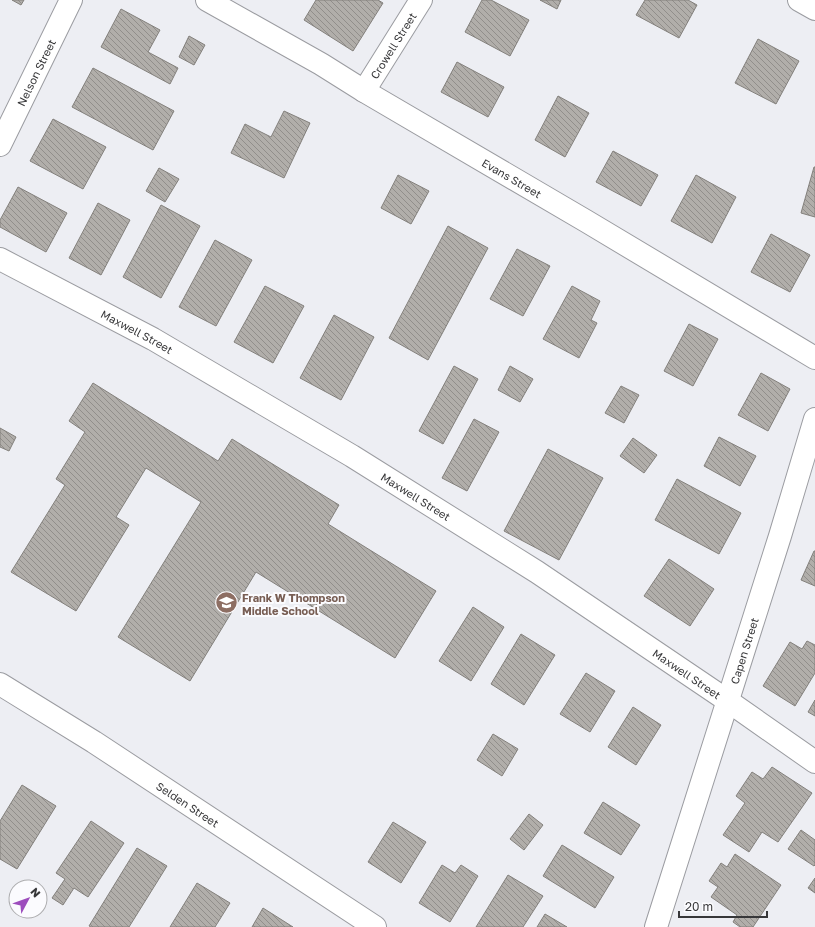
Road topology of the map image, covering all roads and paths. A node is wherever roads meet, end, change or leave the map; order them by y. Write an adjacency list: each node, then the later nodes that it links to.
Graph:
1 (71, 0): 7 (street, Nelson Street)
2 (207, 0): 6 (street, Evans Street)
3 (421, 0): 6 (street, Crowell Street)
4 (799, 0): 5 (street)
5 (815, 9)
6 (364, 91): 9 (street, Evans Street)
7 (0, 145)
8 (0, 259): 12 (street, Maxwell Street)
9 (815, 358)
10 (815, 419): 12 (street, Capen Street)
11 (0, 684): 14 (street, Selden Street)
12 (728, 701): 13 (street, Maxwell Street); 15 (street, Capen Street)
13 (815, 762)
14 (375, 927)
15 (656, 927)

